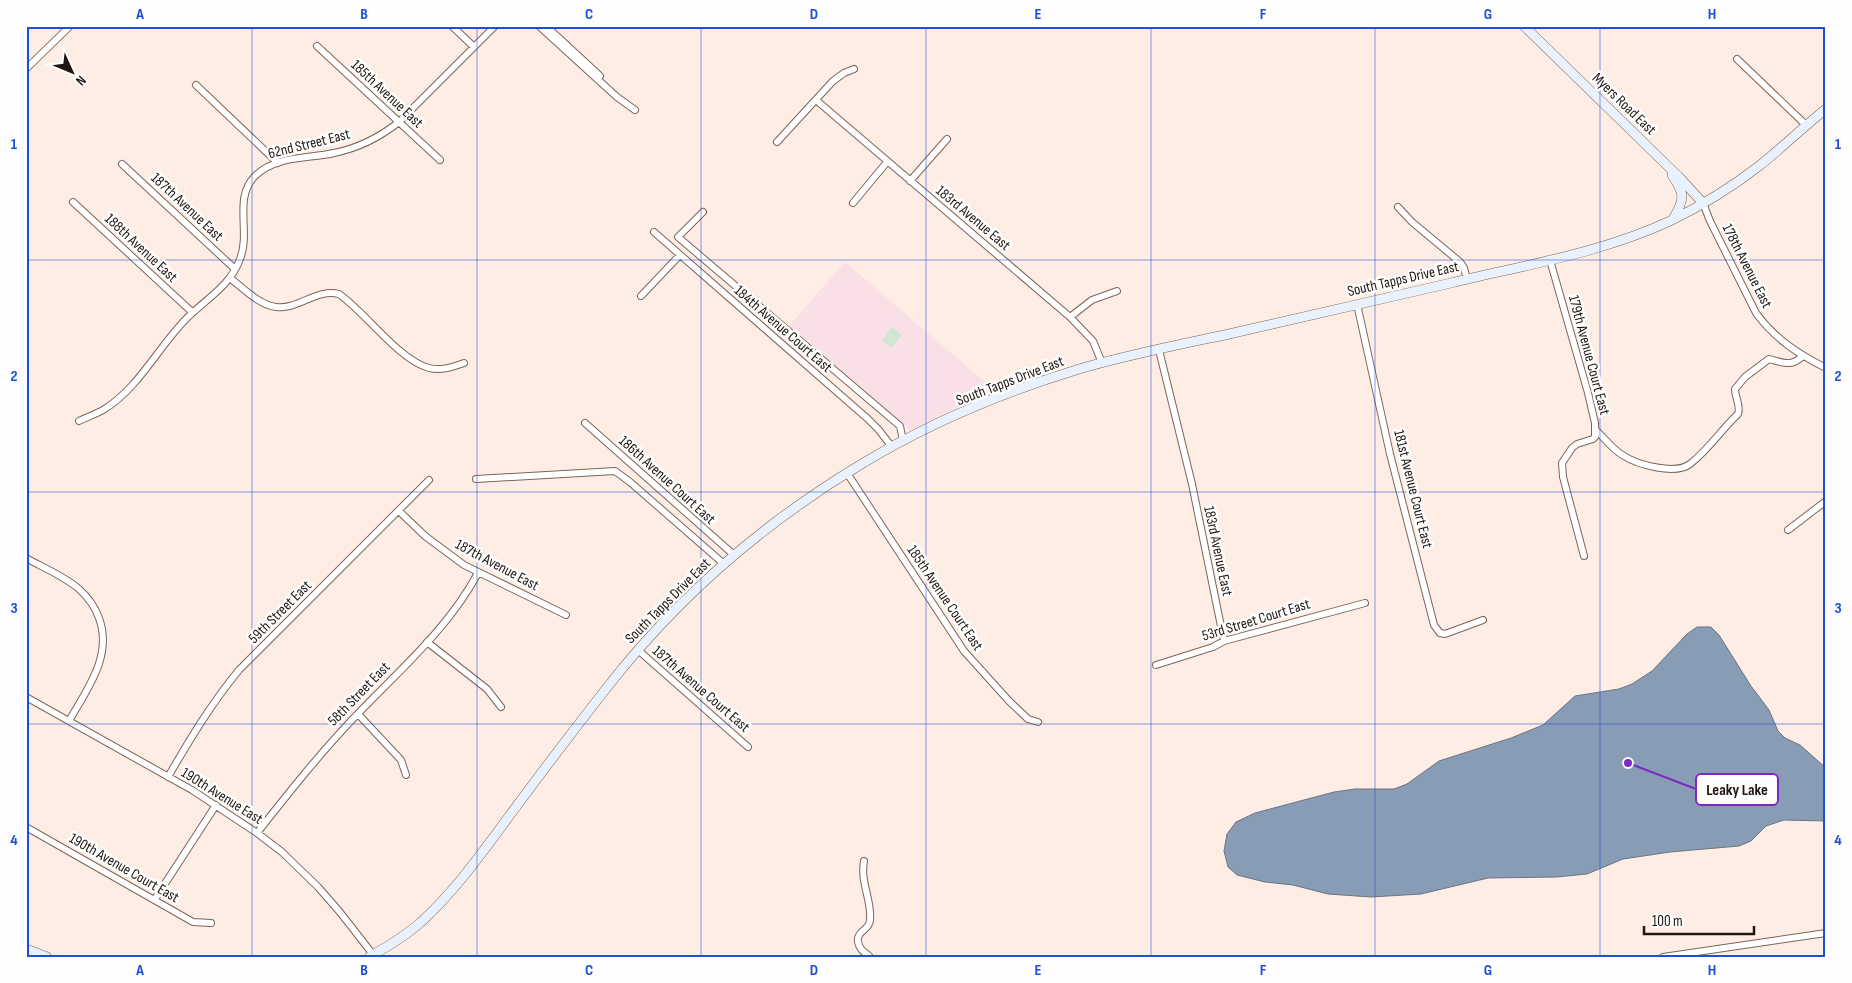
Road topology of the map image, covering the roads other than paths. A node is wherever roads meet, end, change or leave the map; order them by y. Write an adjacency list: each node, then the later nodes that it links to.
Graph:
1 (70, 26): 10 (street)
2 (452, 26): 8 (street)
3 (495, 26): 8 (street, 62nd Street East)
4 (539, 26): 5 (street)
5 (546, 26)
6 (1524, 26): 21 (street, Myers Road East)
7 (317, 46): 15 (street, 185th Avenue East)
8 (474, 47): 15 (street, 62nd Street East)
9 (1737, 59): 16 (street)
10 (26, 69)
11 (854, 69): 13 (street)
12 (196, 85): 22 (street)
13 (816, 100): 18 (street); 20 (street, 183rd Avenue East)
14 (1826, 109): 16 (street, South Tapps Drive East)
15 (398, 122): 19 (street, 185th Avenue East); 22 (street, 62nd Street East)
16 (1806, 125): 27 (street, South Tapps Drive East)
17 (947, 138): 24 (street)
18 (777, 142)
19 (440, 160)
20 (887, 162): 24 (street, 183rd Avenue East); 26 (street)
21 (1664, 162): 27 (street, Myers Road East); 30 (street)
22 (278, 163): 34 (street, 62nd Street East)
23 (122, 164): 34 (street, 187th Avenue East)
24 (910, 181): 41 (street, 183rd Avenue East)
25 (73, 202): 40 (street, 188th Avenue East)
26 (853, 203)
27 (1703, 204): 30 (street, South Tapps Drive East); 43 (street, 178th Avenue East)
28 (1398, 207): 36 (street)
29 (703, 212): 50 (street)
30 (1672, 219): 33 (street, South Tapps Drive East)
31 (654, 232): 32 (street, 184th Avenue Court East)
32 (679, 256): 38 (street); 51 (street, 184th Avenue Court East)
33 (1550, 260): 36 (street, South Tapps Drive East); 49 (street, 179th Avenue Court East)
34 (236, 269): 35 (street, 62nd Street East)
35 (230, 278): 40 (street, 62nd Street East); 44 (street)
36 (1466, 279): 39 (street, South Tapps Drive East)
37 (1117, 291): 41 (street)
38 (641, 296)
39 (1357, 304): 42 (street, South Tapps Drive East); 65 (street, 181st Avenue Court East)
40 (192, 312): 47 (street, 62nd Street East)
41 (1070, 317): 45 (street, 183rd Avenue East)
42 (1160, 350): 45 (street, South Tapps Drive East); 66 (street, 183rd Avenue East)
43 (1803, 356): 46 (street, 178th Avenue East); 49 (street)
44 (464, 363)
45 (1102, 363): 50 (street, South Tapps Drive East)
46 (1826, 368)
47 (79, 421)
48 (585, 423): 58 (street, 186th Avenue Court East)
49 (1596, 430): 59 (street, 179th Avenue Court East)
50 (903, 441): 51 (street, South Tapps Drive East)
51 (892, 447): 52 (street, South Tapps Drive East)
52 (847, 473): 58 (street, South Tapps Drive East); 74 (street, 185th Avenue Court East)
53 (476, 479): 61 (street, 186th Avenue Court East)
54 (429, 480): 56 (street, 59th Street East)
55 (1826, 501): 57 (street)
56 (399, 511): 62 (street, 187th Avenue East); 77 (street, 59th Street East)
57 (1788, 530)
58 (734, 555): 61 (street, South Tapps Drive East)
59 (1584, 556)
60 (26, 558): 73 (street)
61 (724, 564): 68 (street, South Tapps Drive East)
62 (478, 573): 64 (street, 187th Avenue East); 67 (street, 58th Street East)
63 (1365, 602): 66 (street, 53rd Street Court East)
64 (566, 615)
65 (1482, 620)
66 (1224, 641): 69 (street, 53rd Street Court East)
67 (427, 642): 71 (street); 72 (street, 58th Street East)
68 (638, 650): 75 (street, 187th Avenue Court East); 86 (street, South Tapps Drive East)
69 (1156, 665)
70 (26, 696): 73 (street, 190th Avenue East)
71 (501, 708)
72 (358, 714): 76 (street); 80 (street, 58th Street East)
73 (68, 721): 77 (street, 190th Avenue East)
74 (1038, 722)
75 (748, 746)
76 (406, 774)
77 (168, 777): 78 (street, 190th Avenue East)
78 (216, 806): 80 (street, 190th Avenue East); 82 (street)
79 (26, 827): 82 (street, 190th Avenue Court East)
80 (257, 833): 86 (street, 190th Avenue East)
81 (864, 862): 88 (street)
82 (155, 899): 83 (street, 190th Avenue Court East)
83 (211, 923)
84 (1826, 933): 89 (street)
85 (26, 949): 87 (street)
86 (372, 956)
87 (47, 957)
88 (870, 957)
89 (1663, 957)

